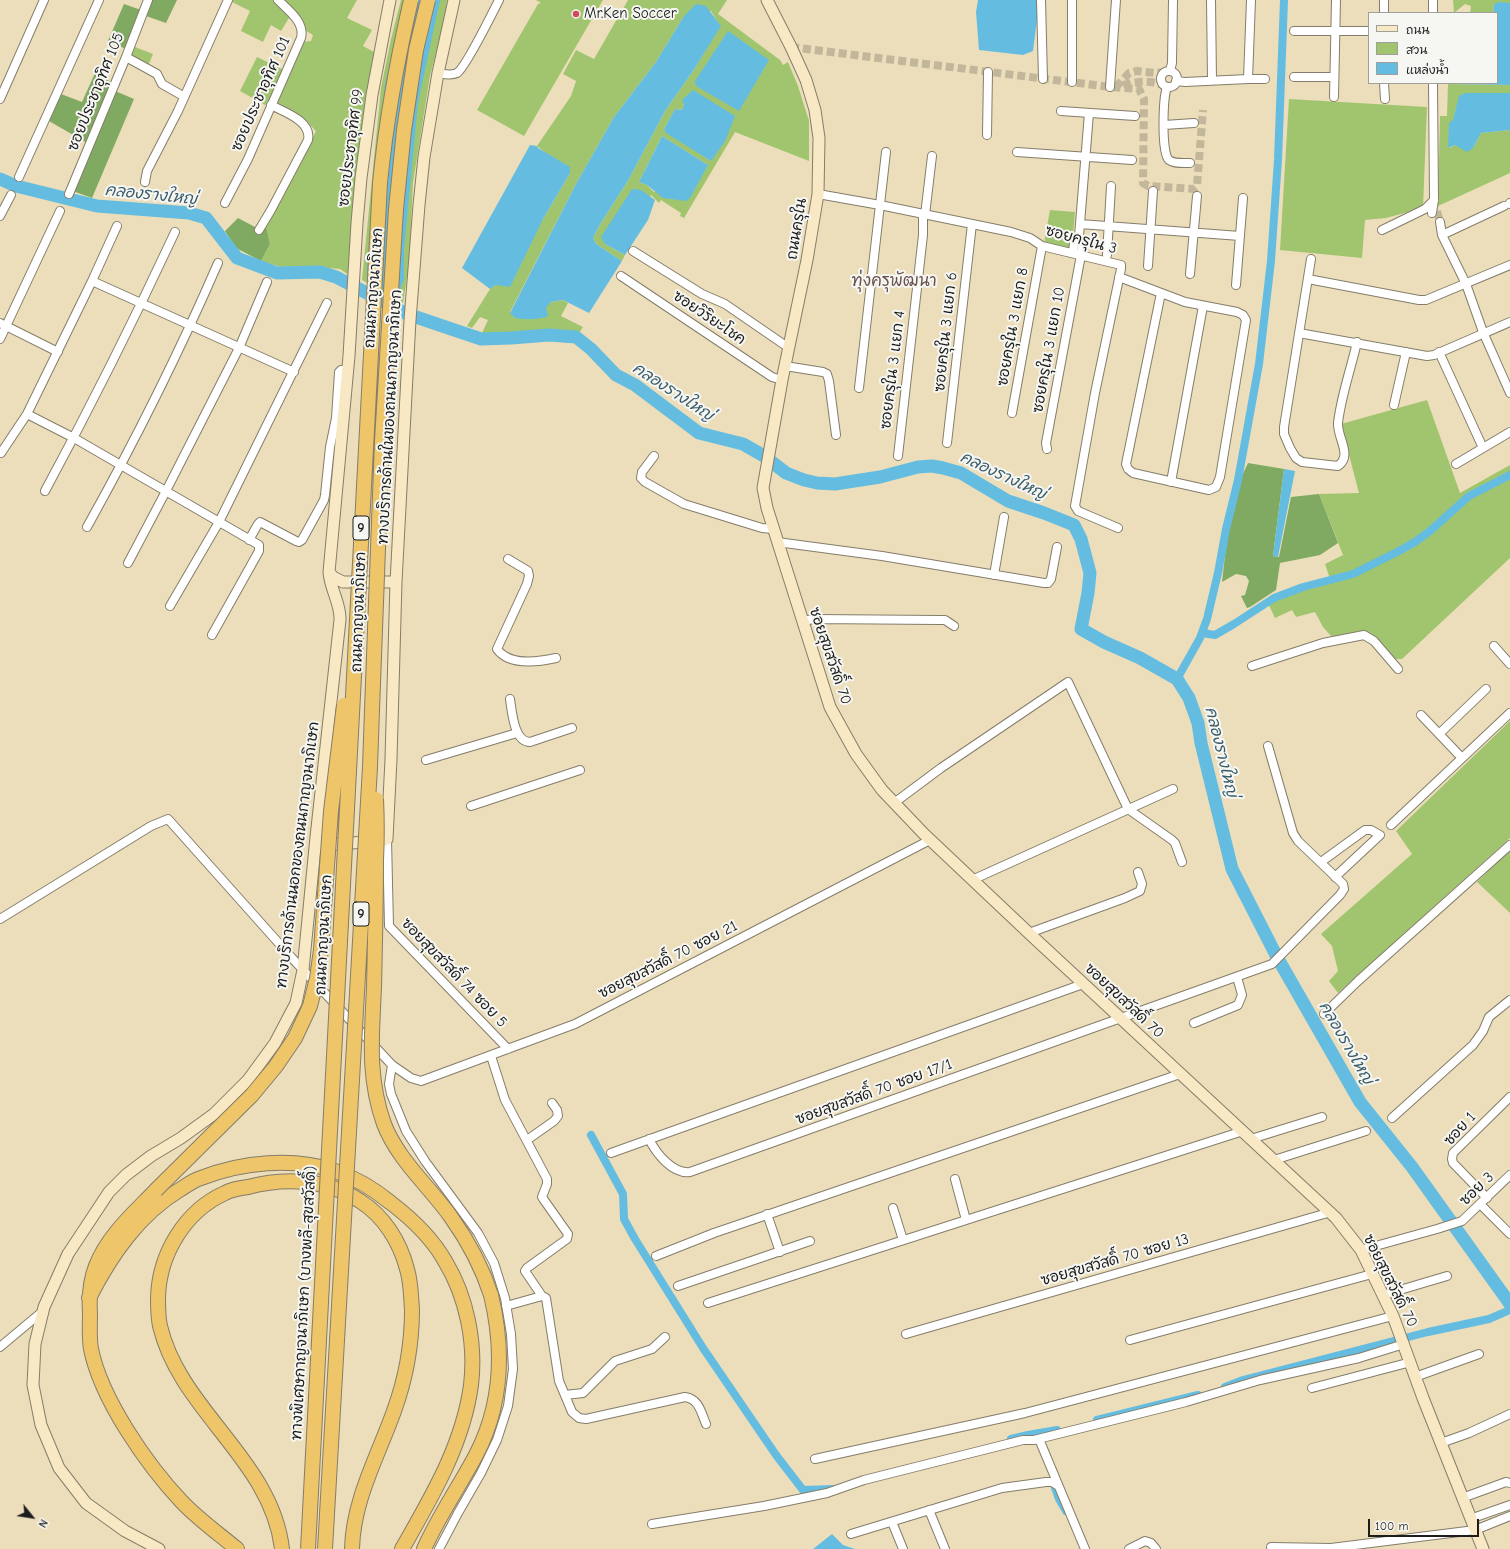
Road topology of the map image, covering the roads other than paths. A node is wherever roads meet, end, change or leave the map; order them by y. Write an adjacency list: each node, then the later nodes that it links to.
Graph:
1 (44, 0): 44 (street)
2 (99, 0): 59 (street)
3 (148, 0): 26 (street, ซอยประชาอุทิศ 105)
4 (228, 0): 42 (street)
5 (278, 0): 46 (street, ซอยประชาอุทิศ 101)
6 (390, 0): 103 (main road, ซอยประชาอุทิศ 99)
7 (411, 0): 157 (highway, ถนนกาญจนาภิเษก / 9, bridge)
8 (428, 0): 176 (highway, ถนนกาญจนาภิเษก / 9, bridge)
9 (454, 0): 29 (main road, ทางบริการด้านในของถนนกาญจนาภิเษก)
10 (499, 0): 29 (street)
11 (767, 0): 64 (main road, ถนนครุใน)
12 (1041, 0): 32 (street)
13 (1072, 0): 37 (street)
14 (1116, 0): 40 (street)
15 (1173, 0): 28 (street)
16 (1211, 0): 35 (street)
17 (1251, 0): 33 (street)
18 (1336, 0): 23 (street)
19 (1384, 0): 21 (street)
20 (1433, 0): 22 (street)
21 (1384, 12)
22 (1433, 12)
23 (1335, 31): 24 (street); 25 (street); 31 (street)
24 (1368, 31)
25 (1294, 32)
26 (126, 57): 42 (street); 63 (street, ซอยประชาอุทิศ 105)
27 (988, 72): 52 (street)
28 (1170, 72): 36 (street); 41 (street)
29 (438, 74): 155 (main road, ทางบริการด้านในของถนนกาญจนาภิเษก)
30 (1294, 77): 31 (street)
31 (1334, 77): 43 (street)
32 (1043, 79)
33 (1248, 79): 34 (street); 35 (street)
34 (1265, 79)
35 (1212, 80): 36 (street)
36 (1176, 81): 41 (street)
37 (1072, 82)
38 (1384, 84): 45 (street)
39 (1433, 84): 68 (street)
40 (1110, 87)
41 (1167, 87): 51 (street)
42 (183, 96): 60 (street)
43 (1334, 97)
44 (0, 99)
45 (1384, 99)
46 (271, 105): 69 (street, ซอยประชาอุทิศ 101); 80 (street)
47 (1061, 111): 48 (street)
48 (1089, 113): 49 (street); 56 (street, ซอยครุใน 3 แยก 10)
49 (1135, 116)
50 (1194, 124): 51 (street)
51 (1164, 125): 58 (street)
52 (987, 134)
53 (886, 152): 71 (street)
54 (1017, 152): 56 (street)
55 (932, 156): 74 (street, ซอยครุใน 3 แยก 4)
56 (1086, 156): 57 (street); 77 (street, ซอยครุใน 3 แยก 10)
57 (1132, 160)
58 (1190, 163)
59 (19, 177)
60 (145, 182)
61 (1111, 186): 79 (street)
62 (1153, 191): 81 (street)
63 (69, 194)
64 (818, 194): 71 (street, ซอยครุใน 3); 115 (main road, ถนนครุใน)
65 (11, 195): 75 (street)
66 (1197, 196): 84 (street)
67 (1243, 198): 85 (street)
68 (1434, 200): 73 (street); 82 (street)
69 (225, 203)
70 (1508, 204): 100 (street)
71 (880, 205): 74 (street, ซอยครุใน 3); 122 (street)
72 (60, 211): 108 (street)
73 (1435, 212)
74 (924, 215): 76 (street, ซอยครุใน 3); 135 (street, ซอยครุใน 3 แยก 4)
75 (0, 216)
76 (972, 224): 86 (street, ซอยครุใน 3); 130 (street, ซอยครุใน 3 แยก 6)
77 (1080, 224): 79 (street); 88 (street, ซอยครุใน 3 แยก 10)
78 (117, 226): 98 (street)
79 (1109, 226): 81 (street); 89 (street)
80 (259, 230)
81 (1150, 230): 84 (street); 93 (street)
82 (1382, 230)
83 (176, 232): 105 (street)
84 (1195, 233): 85 (street); 94 (street)
85 (1240, 236): 101 (street)
86 (1042, 246): 88 (street, ซอยครุใน 3); 125 (street, ซอยครุใน 3 แยก 8)
87 (633, 250): 115 (street)
88 (1077, 254): 96 (street, ซอยครุใน 3); 132 (street, ซอยครุใน 3 แยก 10)
89 (1107, 255)
90 (1311, 260): 97 (street)
91 (218, 263): 109 (street)
92 (1510, 265): 100 (street)
93 (1148, 266)
94 (1190, 274)
95 (621, 276): 121 (street, ซอยวิริยะโชค)
96 (1119, 277): 102 (street); 146 (street, ซอยครุใน 3)
97 (1308, 279): 100 (street); 111 (street)
98 (92, 281): 105 (street); 116 (street)
99 (267, 282): 114 (street)
100 (1466, 284): 110 (street)
101 (1236, 285)
102 (1161, 293): 106 (street); 139 (street)
103 (352, 302): 142 (main road, ทางบริการด้านนอกของถนนกาญจนาภิเษก)
104 (327, 303): 120 (street)
105 (142, 304): 109 (street); 129 (street)
106 (1203, 306): 139 (street); 139 (street)
107 (1510, 322): 110 (street)
108 (3, 325): 112 (street); 116 (street)
109 (191, 326): 114 (street); 137 (street)
110 (1483, 332): 118 (street); 123 (street)
111 (1299, 333): 113 (street); 113 (street)
112 (0, 339)
113 (1357, 342): 117 (street)
114 (239, 348): 120 (street); 140 (street)
115 (789, 348): 119 (main road, ถนนครุใน)
116 (58, 352): 126 (street)
117 (1406, 352): 118 (street); 124 (street)
118 (1439, 352): 131 (street)
119 (785, 366): 121 (main road, ถนนครุใน); 128 (street)
120 (294, 372): 144 (street)
121 (782, 380): 138 (main road, ถนนครุใน)
122 (859, 388)
123 (1510, 393)
124 (1394, 406)
125 (1012, 413)
126 (27, 414): 129 (street); 133 (street)
127 (1510, 432): 131 (street)
128 (836, 435)
129 (74, 438): 137 (street); 141 (street)
130 (947, 443)
131 (1483, 448): 136 (street)
132 (1047, 449)
133 (1, 453)
134 (654, 456): 147 (street)
135 (898, 456)
136 (1456, 464)
137 (121, 465): 140 (street); 145 (street)
138 (766, 470): 147 (main road, ซอยสุขสวัสดิ์ 70)
139 (1171, 482)
140 (166, 491): 144 (street); 152 (street)
141 (45, 492)
142 (330, 496): 148 (street); 153 (main road, ทางบริการด้านนอกของถนนกาญจนาภิเษก)
143 (1004, 517): 154 (street)
144 (219, 522): 148 (street); 156 (street)
145 (87, 527)
146 (1118, 528)
147 (773, 529): 149 (main road, ซอยสุขสวัสดิ์ 70)
148 (249, 540): 160 (street)
149 (777, 542): 154 (street); 158 (main road, ซอยสุขสวัสดิ์ 70)
150 (1057, 547): 154 (street)
151 (508, 559): 162 (street)
152 (128, 563)
153 (329, 572): 155 (main road); 186 (main road, ทางบริการด้านนอกของถนนกาญจนาภิเษก)
154 (994, 575)
155 (396, 582): 183 (main road, ทางบริการด้านในของถนนกาญจนาภิเษก)
156 (170, 606)
157 (357, 616): 203 (highway, ถนนกาญจนาภิเษก / 9, bridge); 236 (highway, bridge)
158 (802, 621): 159 (street); 179 (main road, ซอยสุขสวัสดิ์ 70)
159 (954, 626)
160 (212, 635)
161 (1494, 646): 163 (street)
162 (556, 658)
163 (1510, 664)
164 (1252, 666): 165 (street)
165 (1398, 669)
166 (1486, 689): 172 (street)
167 (510, 699): 171 (street)
168 (1510, 713): 174 (street)
169 (1421, 715): 172 (street)
170 (572, 728): 171 (street)
171 (517, 733): 175 (street)
172 (1439, 734): 174 (street)
173 (1268, 746): 188 (street)
174 (1462, 758): 182 (street)
175 (426, 760)
176 (370, 767): 271 (highway, ถนนกาญจนาภิเษก / 9, bridge); 274 (highway, bridge)
177 (580, 770): 180 (street)
178 (1173, 788): 181 (street)
179 (894, 803): 181 (street); 184 (main road, ซอยสุขสวัสดิ์ 70)
180 (471, 806)
181 (1128, 809): 187 (street); 191 (street)
182 (1391, 825)
183 (387, 840): 186 (main road); 201 (street, ซอยสุขสวัสดิ์ 74 ซอย 5)
184 (930, 840): 191 (main road, ซอยสุขสวัสดิ์ 70); 201 (street, ซอยสุขสวัสดิ์ 70 ซอย 21)
185 (1510, 845): 198 (street)
186 (315, 846): 194 (main road, ทางบริการด้านนอกของถนนกาญจนาภิเษก)
187 (1182, 862)
188 (1321, 862): 190 (street); 190 (street)
189 (1138, 872): 193 (street)
190 (1335, 877): 195 (street, ซอยสุขสวัสดิ์ 70 ซอย 17/1)
191 (972, 880): 193 (main road, ซอยสุขสวัสดิ์ 70)
192 (0, 919): 194 (street)
193 (1029, 933): 196 (main road, ซอยสุขสวัสดิ์ 70)
194 (304, 970): 204 (street); 239 (main road, ทางบริการด้านนอกของถนนกาญจนาภิเษก)
195 (1237, 977): 199 (street, ซอยสุขสวัสดิ์ 70 ซอย 17/1); 200 (street)
196 (1083, 984): 199 (main road, ซอยสุขสวัสดิ์ 70); 212 (street)
197 (1509, 1004): 209 (street)
198 (1324, 1014)
199 (1120, 1018): 205 (main road, ซอยสุขสวัสดิ์ 70); 212 (street, ซอยสุขสวัสดิ์ 70 ซอย 17/1)
200 (1194, 1023)
201 (508, 1050): 202 (street, ซอยสุขสวัสดิ์ 70 ซอย 21)
202 (491, 1056): 204 (street, ซอยสุขสวัสดิ์ 70 ซอย 21); 214 (street)
203 (334, 1060): 270 (highway, ทางพิเศษกาญจนาภิเษก (บางพลี-สุขสวัสดิ์), bridge)
204 (392, 1065): 238 (street)
205 (1180, 1074): 210 (main road, ซอยสุขสวัสดิ์ 70); 223 (street)
206 (1510, 1097): 219 (street, ซอย 1)
207 (552, 1103): 214 (street)
208 (1322, 1117): 213 (street)
209 (1392, 1118)
210 (1243, 1131): 213 (main road, ซอยสุขสวัสดิ์ 70); 224 (street)
211 (1366, 1131): 216 (street)
212 (649, 1139): 215 (street)
213 (1251, 1139): 216 (main road, ซอยสุขสวัสดิ์ 70)
214 (527, 1140): 235 (street)
215 (611, 1153)
216 (1274, 1160): 222 (main road, ซอยสุขสวัสดิ์ 70)
217 (1510, 1175): 219 (street, ซอย 3)
218 (955, 1179): 224 (street)
219 (1487, 1198): 220 (street, ซอย 3)
220 (1481, 1205): 225 (street); 228 (street, ซอย 3)
221 (893, 1208): 226 (street)
222 (1331, 1212): 228 (main road, ซอยสุขสวัสดิ์ 70); 241 (street, ซอยสุขสวัสดิ์ 70 ซอย 13)
223 (767, 1214): 229 (street); 230 (street)
224 (966, 1220): 226 (street)
225 (1510, 1234)
226 (903, 1240): 237 (street)
227 (810, 1241): 229 (street)
228 (1361, 1250): 231 (main road, ซอยสุขสวัสดิ์ 70)
229 (780, 1252): 233 (street)
230 (656, 1256)
231 (1372, 1274): 234 (main road, ซอยสุขสวัสดิ์ 70); 244 (street)
232 (1447, 1276): 234 (street)
233 (678, 1286)
234 (1383, 1295): 240 (main road, ซอยสุขสวัสดิ์ 70)
235 (542, 1296): 238 (street); 250 (street)
236 (89, 1298): 268 (highway); 273 (highway)
237 (708, 1303)
238 (506, 1306): 275 (street)
239 (43, 1311): 245 (street); 267 (main road, ทางบริการด้านนอกของถนนกาญจนาภิเษก)
240 (1393, 1316): 243 (main road, ซอยสุขสวัสดิ์ 70); 255 (street)
241 (906, 1334)
242 (665, 1337): 250 (street)
243 (1403, 1339): 247 (main road, ซอยสุขสวัสดิ์ 70); 253 (street)
244 (1130, 1340)
245 (0, 1347)
246 (1479, 1354): 248 (street)
247 (1411, 1362): 248 (main road, ซอยสุขสวัสดิ์ 70); 249 (street)
248 (1415, 1377): 254 (main road, ซอยสุขสวัสดิ์ 70)
249 (1312, 1388)
250 (564, 1395): 252 (street)
251 (1510, 1414): 254 (street)
252 (706, 1424)
253 (1038, 1439): 257 (street); 264 (street)
254 (1441, 1443): 258 (main road, ซอยสุขสวัสดิ์ 70)
255 (815, 1459)
256 (1510, 1483): 258 (street)
257 (1057, 1485): 260 (street); 278 (street)
258 (1462, 1498): 262 (main road, ซอยสุขสวัสดิ์ 70)
259 (1510, 1505): 262 (street)
260 (929, 1510): 263 (street); 277 (street)
261 (1510, 1516): 265 (street)
262 (1470, 1519): 265 (main road, ซอยสุขสวัสดิ์ 70)
263 (892, 1522): 266 (street); 276 (street)
264 (652, 1524)
265 (1475, 1530): 281 (street); 282 (main road, ซอยสุขสวัสดิ์ 70)
266 (851, 1534)
267 (159, 1549)
268 (237, 1549)
269 (282, 1549): 272 (highway)
270 (308, 1549)
271 (325, 1549)
272 (352, 1549)
273 (402, 1549)
274 (424, 1549)
275 (440, 1549)
276 (904, 1549)
277 (945, 1549)
278 (1084, 1549)
279 (1129, 1549): 280 (street)
280 (1156, 1549)
281 (1272, 1549)
282 (1483, 1549)

